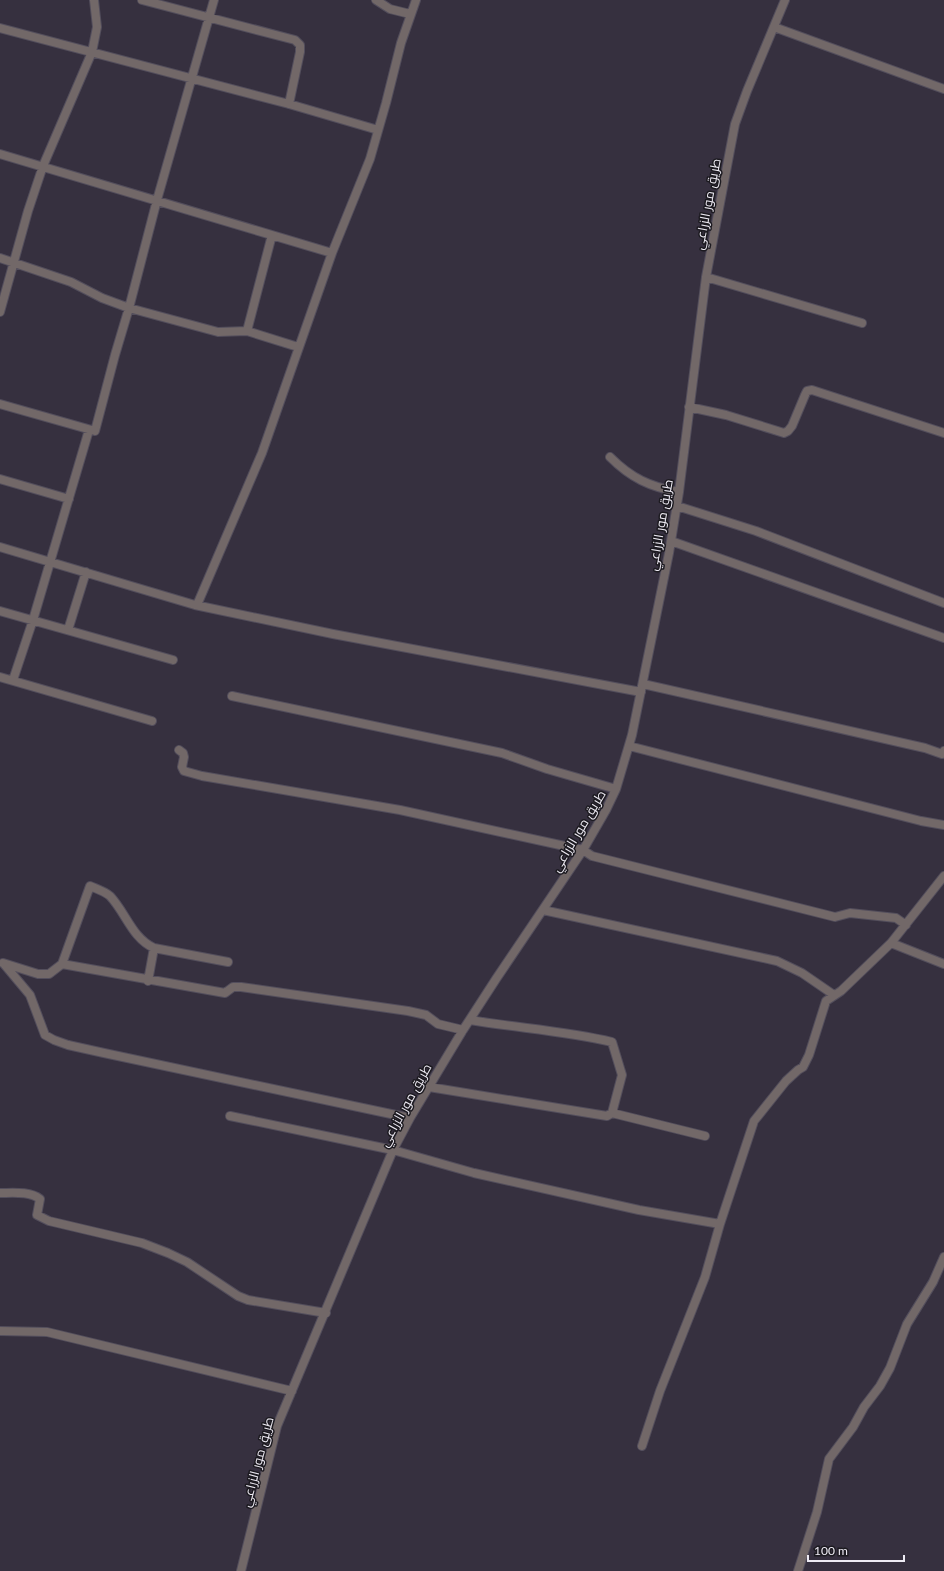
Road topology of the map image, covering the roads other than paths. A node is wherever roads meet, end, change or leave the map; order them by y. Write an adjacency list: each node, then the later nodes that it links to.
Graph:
1 (94, 0): 11 (street)
2 (142, 0): 8 (street)
3 (214, 0): 8 (street)
4 (376, 0): 7 (street)
5 (416, 0): 7 (street)
6 (785, 0): 9 (street, طريق مور الزراعي)
7 (410, 14): 15 (street)
8 (210, 17): 12 (street); 14 (street)
9 (774, 26): 13 (street); 23 (street, طريق مور الزراعي)
10 (0, 28): 11 (street)
11 (92, 52): 12 (street); 17 (street)
12 (192, 79): 14 (street); 18 (street)
13 (944, 89)
14 (289, 104): 15 (street)
15 (378, 130): 20 (street)
16 (0, 154): 17 (street)
17 (43, 166): 18 (street); 22 (street)
18 (157, 200): 19 (street); 24 (street)
19 (272, 235): 20 (street); 27 (street)
20 (332, 253): 28 (street)
21 (0, 258): 22 (street)
22 (14, 262): 24 (street); 25 (street)
23 (706, 277): 26 (street); 30 (street, طريق مور الزراعي)
24 (129, 308): 27 (street); 31 (street)
25 (0, 312)
26 (862, 323)
27 (247, 332): 28 (street)
28 (298, 347): 43 (street)
29 (0, 404): 31 (street)
30 (689, 407): 32 (street); 35 (street, طريق مور الزراعي)
31 (89, 430): 36 (street)
32 (944, 433)
33 (610, 457): 35 (street)
34 (0, 479): 36 (street)
35 (679, 492): 37 (street, طريق مور الزراعي)
36 (69, 499): 40 (street)
37 (676, 506): 38 (street, طريق مور الزراعي); 42 (street)
38 (671, 541): 47 (street); 51 (street, طريق مور الزراعي)
39 (0, 547): 40 (street)
40 (50, 562): 41 (street); 45 (street)
41 (86, 572): 43 (street); 46 (street)
42 (944, 603)
43 (197, 605): 51 (street)
44 (0, 611): 45 (street)
45 (33, 620): 46 (street); 50 (street)
46 (68, 630): 48 (street)
47 (944, 638)
48 (173, 660)
49 (0, 676): 50 (street)
50 (13, 680): 53 (street)
51 (642, 688): 54 (street, طريق مور الزراعي); 56 (street)
52 (232, 696): 57 (street)
53 (152, 721)
54 (629, 746): 57 (street, طريق مور الزراعي); 58 (street)
55 (179, 750): 59 (street)
56 (944, 751)
57 (616, 789): 59 (street, طريق مور الزراعي)
58 (944, 825)
59 (583, 850): 61 (street, طريق مور الزراعي); 62 (street)
60 (944, 876): 62 (street)
61 (543, 910): 70 (street); 71 (street, طريق مور الزراعي)
62 (906, 925): 63 (street)
63 (891, 943): 68 (street); 70 (street)
64 (154, 948): 65 (street); 67 (street); 69 (street)
65 (228, 962)
66 (2, 963): 67 (street); 76 (street)
67 (62, 964): 69 (street)
68 (944, 964)
69 (148, 981): 72 (street)
70 (834, 995): 80 (street)
71 (470, 1020): 72 (street, طريق مور الزراعي); 74 (street)
72 (463, 1030): 73 (street, طريق مور الزراعي)
73 (429, 1087): 74 (street); 76 (street, طريق مور الزراعي)
74 (612, 1113): 77 (street)
75 (230, 1116): 78 (street)
76 (410, 1118): 78 (street, طريق مور الزراعي)
77 (705, 1136)
78 (393, 1150): 80 (street); 82 (street, طريق مور الزراعي)
79 (0, 1193): 82 (street)
80 (720, 1224): 85 (street)
81 (944, 1257): 87 (street)
82 (326, 1313): 84 (street, طريق مور الزراعي)
83 (0, 1331): 84 (street)
84 (292, 1391): 86 (street, طريق مور الزراعي)
85 (642, 1446)
86 (241, 1571)
87 (798, 1571)

